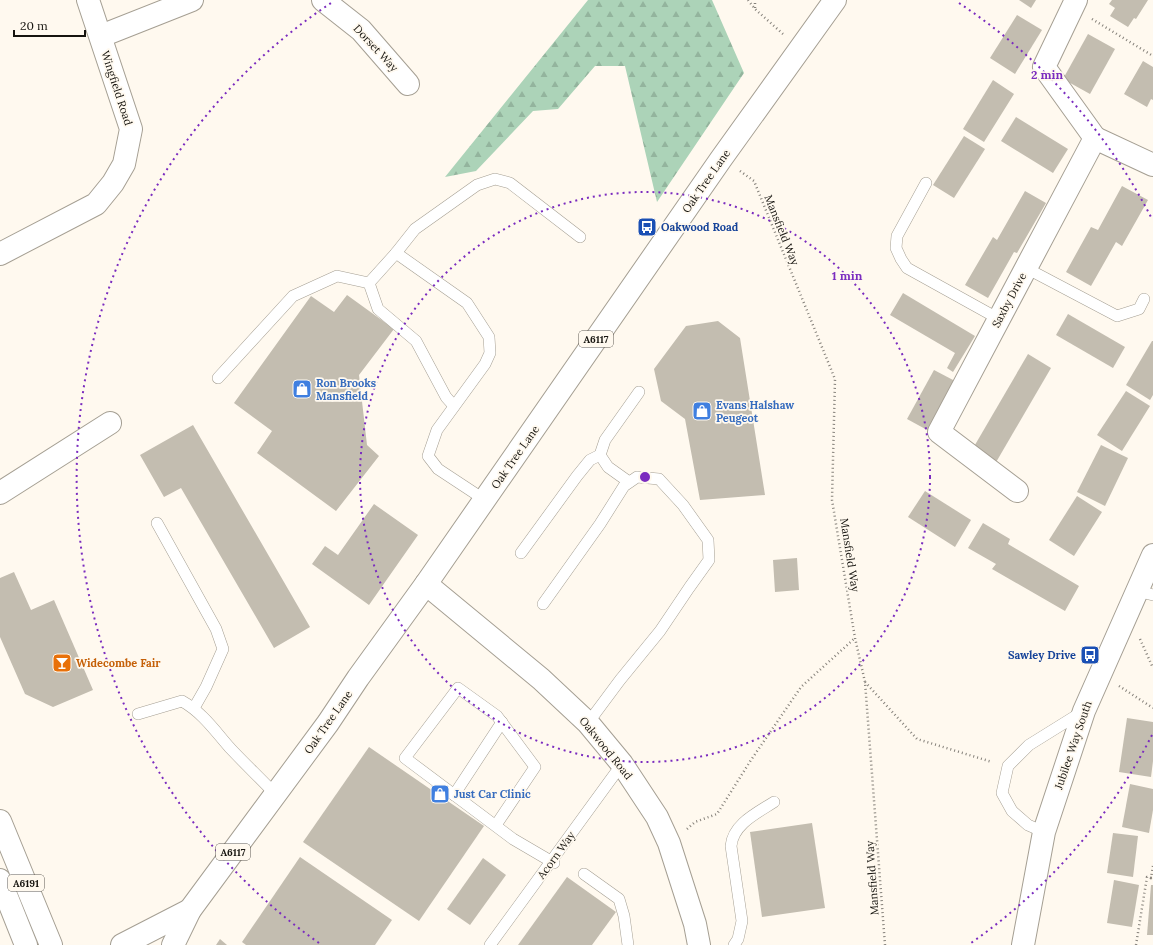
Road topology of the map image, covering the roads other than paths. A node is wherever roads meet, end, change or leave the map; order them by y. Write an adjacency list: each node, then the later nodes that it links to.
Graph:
1 (88, 0): 6 (street, Wingfield Road)
2 (192, 0): 6 (street)
3 (323, 0): 7 (street, Dorset Way)
4 (835, 0): 26 (street, Oak Tree Lane / A6117)
5 (1074, 4): 8 (street)
6 (101, 36): 13 (street, Wingfield Road)
7 (408, 84)
8 (1095, 138): 9 (street); 14 (street, Saxby Drive)
9 (1153, 165)
10 (926, 183): 17 (lane)
11 (580, 237): 12 (lane)
12 (396, 253): 15 (lane); 20 (lane)
13 (0, 254)
14 (1026, 268): 16 (lane); 17 (street, Saxby Drive)
15 (369, 283): 18 (lane); 20 (lane)
16 (1144, 299)
17 (1000, 319): 24 (street, Saxby Drive)
18 (218, 378)
19 (639, 392): 22 (lane)
20 (454, 406): 26 (lane)
21 (110, 423): 25 (street)
22 (600, 455): 23 (lane); 28 (lane)
23 (629, 482): 32 (lane); 37 (lane)
24 (1017, 491)
25 (0, 493)
26 (485, 500): 30 (street, Oak Tree Lane / A6117)
27 (157, 523): 33 (lane)
28 (521, 553)
29 (1152, 558): 31 (street, Jubilee Way South)
30 (426, 584): 37 (street, Oakwood Road); 39 (street, Oak Tree Lane / A6117)
31 (1145, 593): 34 (street, Jubilee Way South)
32 (543, 604)
33 (194, 708): 35 (lane); 39 (lane)
34 (1084, 711): 44 (street, Jubilee Way South); 44 (lane)
35 (138, 714)
36 (502, 722): 40 (lane); 40 (lane); 43 (lane)
37 (588, 723): 38 (street, Oakwood Road)
38 (622, 764): 45 (lane, Acorn Way); 56 (street, Oakwood Road)
39 (276, 794): 48 (street, Oak Tree Lane / A6117)
40 (454, 794): 43 (lane)
41 (774, 802): 49 (lane)
42 (0, 821): 51 (street, A6191)
43 (496, 825): 45 (lane)
44 (1044, 832): 57 (street, Jubilee Way South)
45 (553, 862): 54 (lane, Acorn Way)
46 (584, 874): 55 (lane)
47 (0, 880): 50 (street)
48 (190, 910): 52 (street, Oak Tree Lane / A6117); 53 (street, Oak Tree Lane / A6117)
49 (737, 943)
50 (26, 945)
51 (51, 945)
52 (122, 945)
53 (173, 945)
54 (490, 945)
55 (628, 945)
56 (699, 945)
57 (1023, 945)

